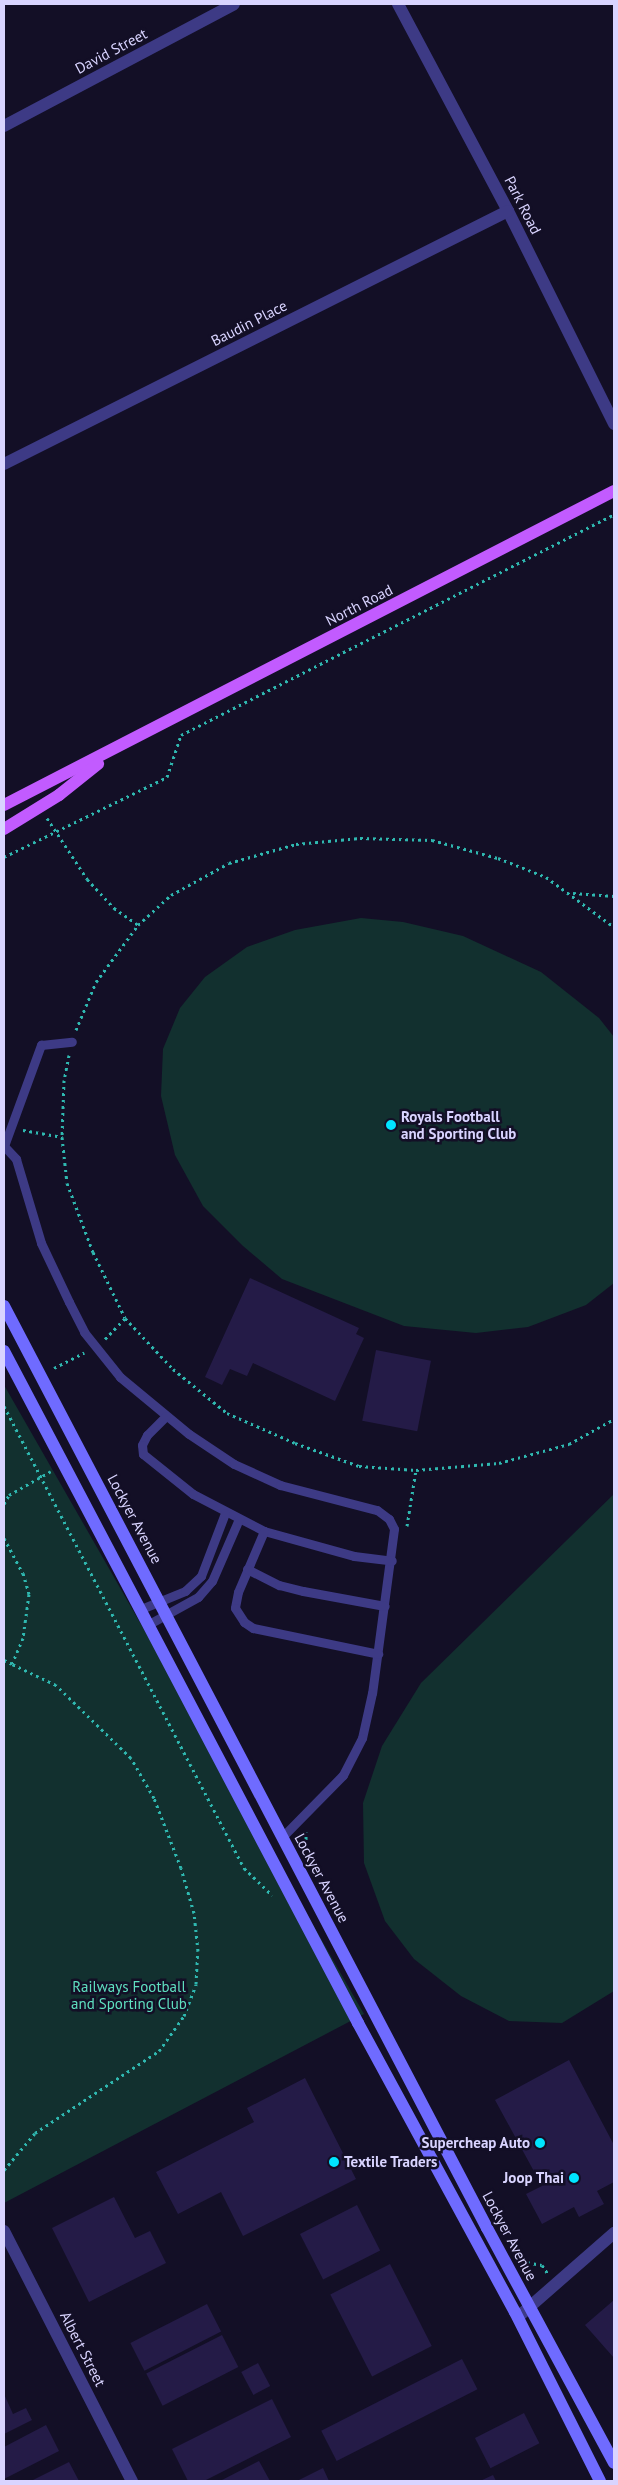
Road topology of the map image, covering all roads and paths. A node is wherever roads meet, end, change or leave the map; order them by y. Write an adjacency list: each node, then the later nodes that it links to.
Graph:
1 (234, 4): 3 (street, David Street)
2 (398, 4): 4 (street, Park Road)
3 (4, 126)
4 (508, 211): 5 (street, Park Road); 6 (street, Baudin Place)
5 (614, 424)
6 (4, 464)
7 (614, 491): 9 (main road, North Road)
8 (614, 514): 13 (path)
9 (118, 748): 10 (main road, North Road); 11 (main road, North Road)
10 (4, 805)
11 (40, 806): 12 (main road, North Road); 13 (path)
12 (4, 829)
13 (56, 831): 14 (path); 17 (path)
14 (4, 856)
15 (572, 893): 16 (path); 17 (path); 18 (path)
16 (614, 896)
17 (138, 925): 19 (path)
18 (614, 927)
19 (72, 1042): 20 (lane); 21 (path)
20 (11, 1127): 21 (path); 22 (lane)
21 (62, 1137): 24 (path)
22 (4, 1146): 25 (lane)
23 (4, 1306): 27 (main road, Lockyer Avenue)
24 (125, 1318): 25 (path); 32 (path)
25 (97, 1348): 27 (path); 29 (lane)
26 (4, 1351): 31 (main road, Lockyer Avenue)
27 (40, 1375): 42 (main road, Lockyer Avenue)
28 (4, 1406): 33 (path)
29 (166, 1416): 35 (lane); 40 (lane)
30 (614, 1419): 32 (path)
31 (65, 1465): 33 (path); 44 (main road, Lockyer Avenue)
32 (416, 1470): 37 (path)
33 (40, 1477): 34 (path); 53 (path)
34 (4, 1504)
35 (225, 1513): 36 (lane); 42 (lane)
36 (238, 1519): 38 (lane); 45 (lane)
37 (407, 1528)
38 (264, 1531): 40 (lane); 41 (lane)
39 (4, 1538): 49 (path)
40 (392, 1561): 43 (lane)
41 (247, 1570): 43 (lane); 47 (lane)
42 (160, 1603): 44 (lane); 45 (main road, Lockyer Avenue)
43 (385, 1606): 47 (lane)
44 (141, 1609): 46 (main road, Lockyer Avenue)
45 (166, 1614): 46 (lane); 51 (main road, Lockyer Avenue)
46 (149, 1624): 53 (main road, Lockyer Avenue)
47 (378, 1654): 51 (lane)
48 (4, 1660): 49 (path)
49 (12, 1664): 54 (path)
50 (307, 1829): 52 (path)
51 (282, 1837): 59 (main road, Lockyer Avenue)
52 (308, 1851)
53 (293, 1899): 60 (main road, Lockyer Avenue)
54 (4, 2170)
55 (4, 2231): 62 (street, Albert Street)
56 (614, 2232): 59 (street)
57 (519, 2260): 58 (path)
58 (542, 2266)
59 (529, 2306): 60 (street); 61 (main road, Lockyer Avenue)
60 (518, 2317): 63 (main road, Lockyer Avenue)
61 (614, 2463)
62 (132, 2481)
63 (600, 2481)

